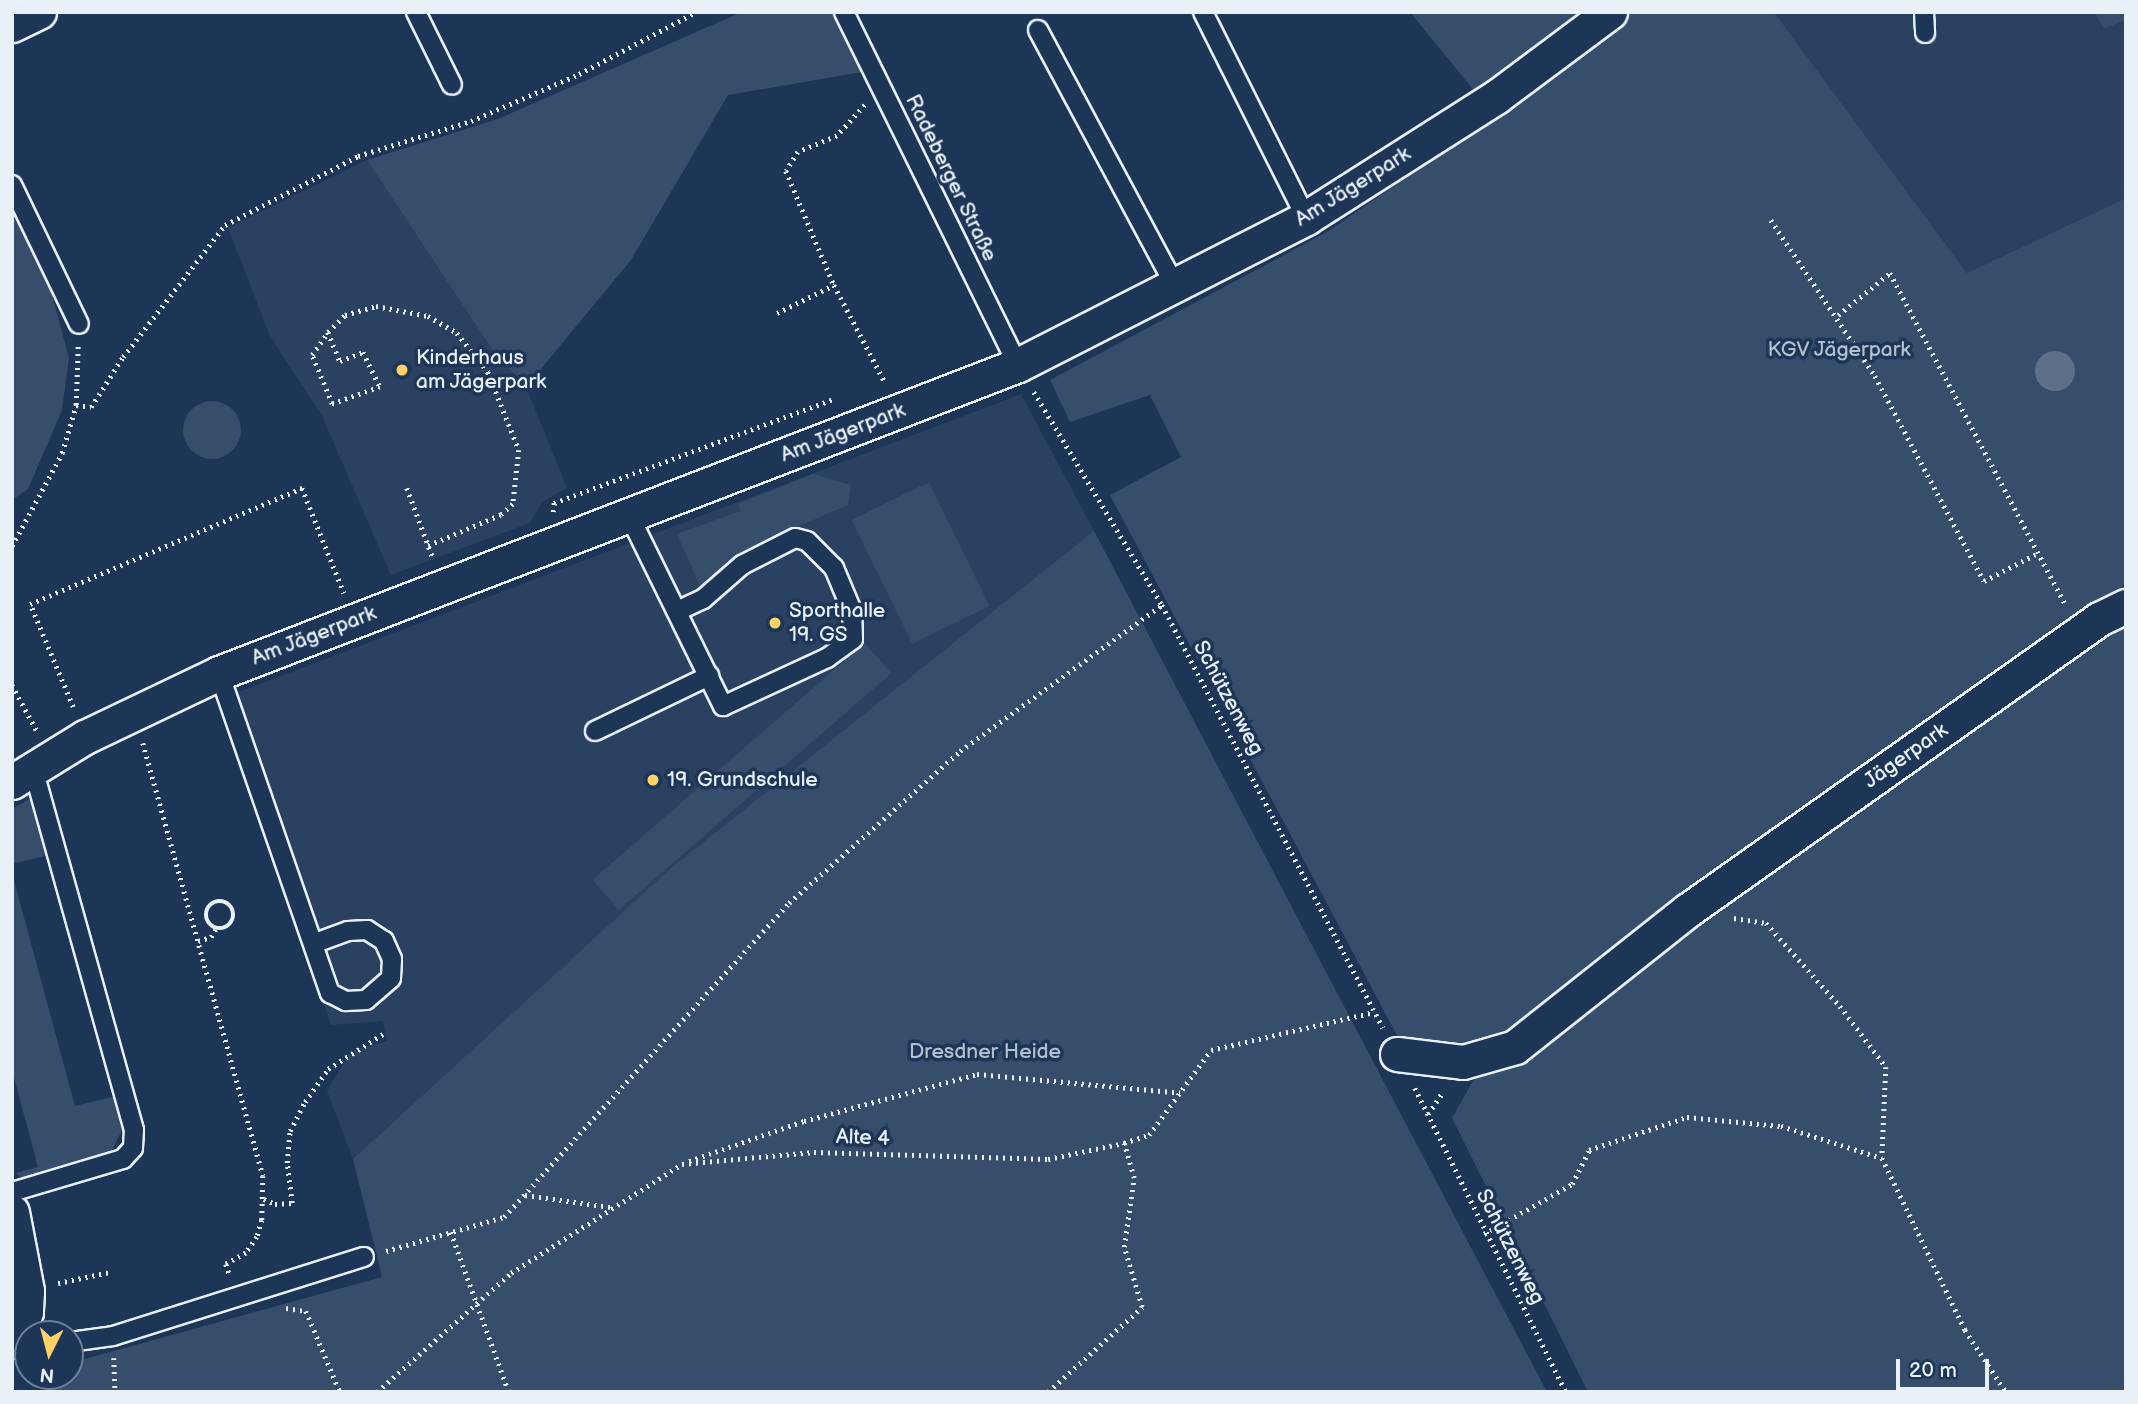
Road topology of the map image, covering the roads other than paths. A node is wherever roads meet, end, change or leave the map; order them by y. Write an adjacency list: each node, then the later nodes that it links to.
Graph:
1 (39, 12): 7 (street)
2 (416, 12): 10 (lane)
3 (844, 12): 15 (lane, Radeberger Straße)
4 (1203, 12): 12 (lane)
5 (1610, 12): 12 (street, Am Jägerpark)
6 (1924, 12): 9 (lane)
7 (12, 25)
8 (1038, 30): 13 (lane)
9 (1925, 33)
10 (452, 85)
11 (12, 185): 14 (lane)
12 (1306, 218): 13 (street, Am Jägerpark)
13 (1175, 285): 15 (street, Am Jägerpark)
14 (79, 324)
15 (1018, 365): 16 (street, Am Jägerpark)
16 (629, 515): 18 (lane); 19 (street, Am Jägerpark)
17 (2126, 606): 24 (street, Jägerpark)
18 (677, 611): 20 (lane); 20 (lane)
19 (219, 673): 22 (street, Am Jägerpark); 23 (lane)
20 (709, 676): 21 (lane)
21 (595, 731)
22 (32, 770): 25 (lane)
23 (315, 943): 23 (lane)
24 (1397, 1054)
25 (12, 1192)
26 (12, 1212): 28 (street)
27 (364, 1257): 29 (lane)
28 (24, 1320)
29 (84, 1340)

